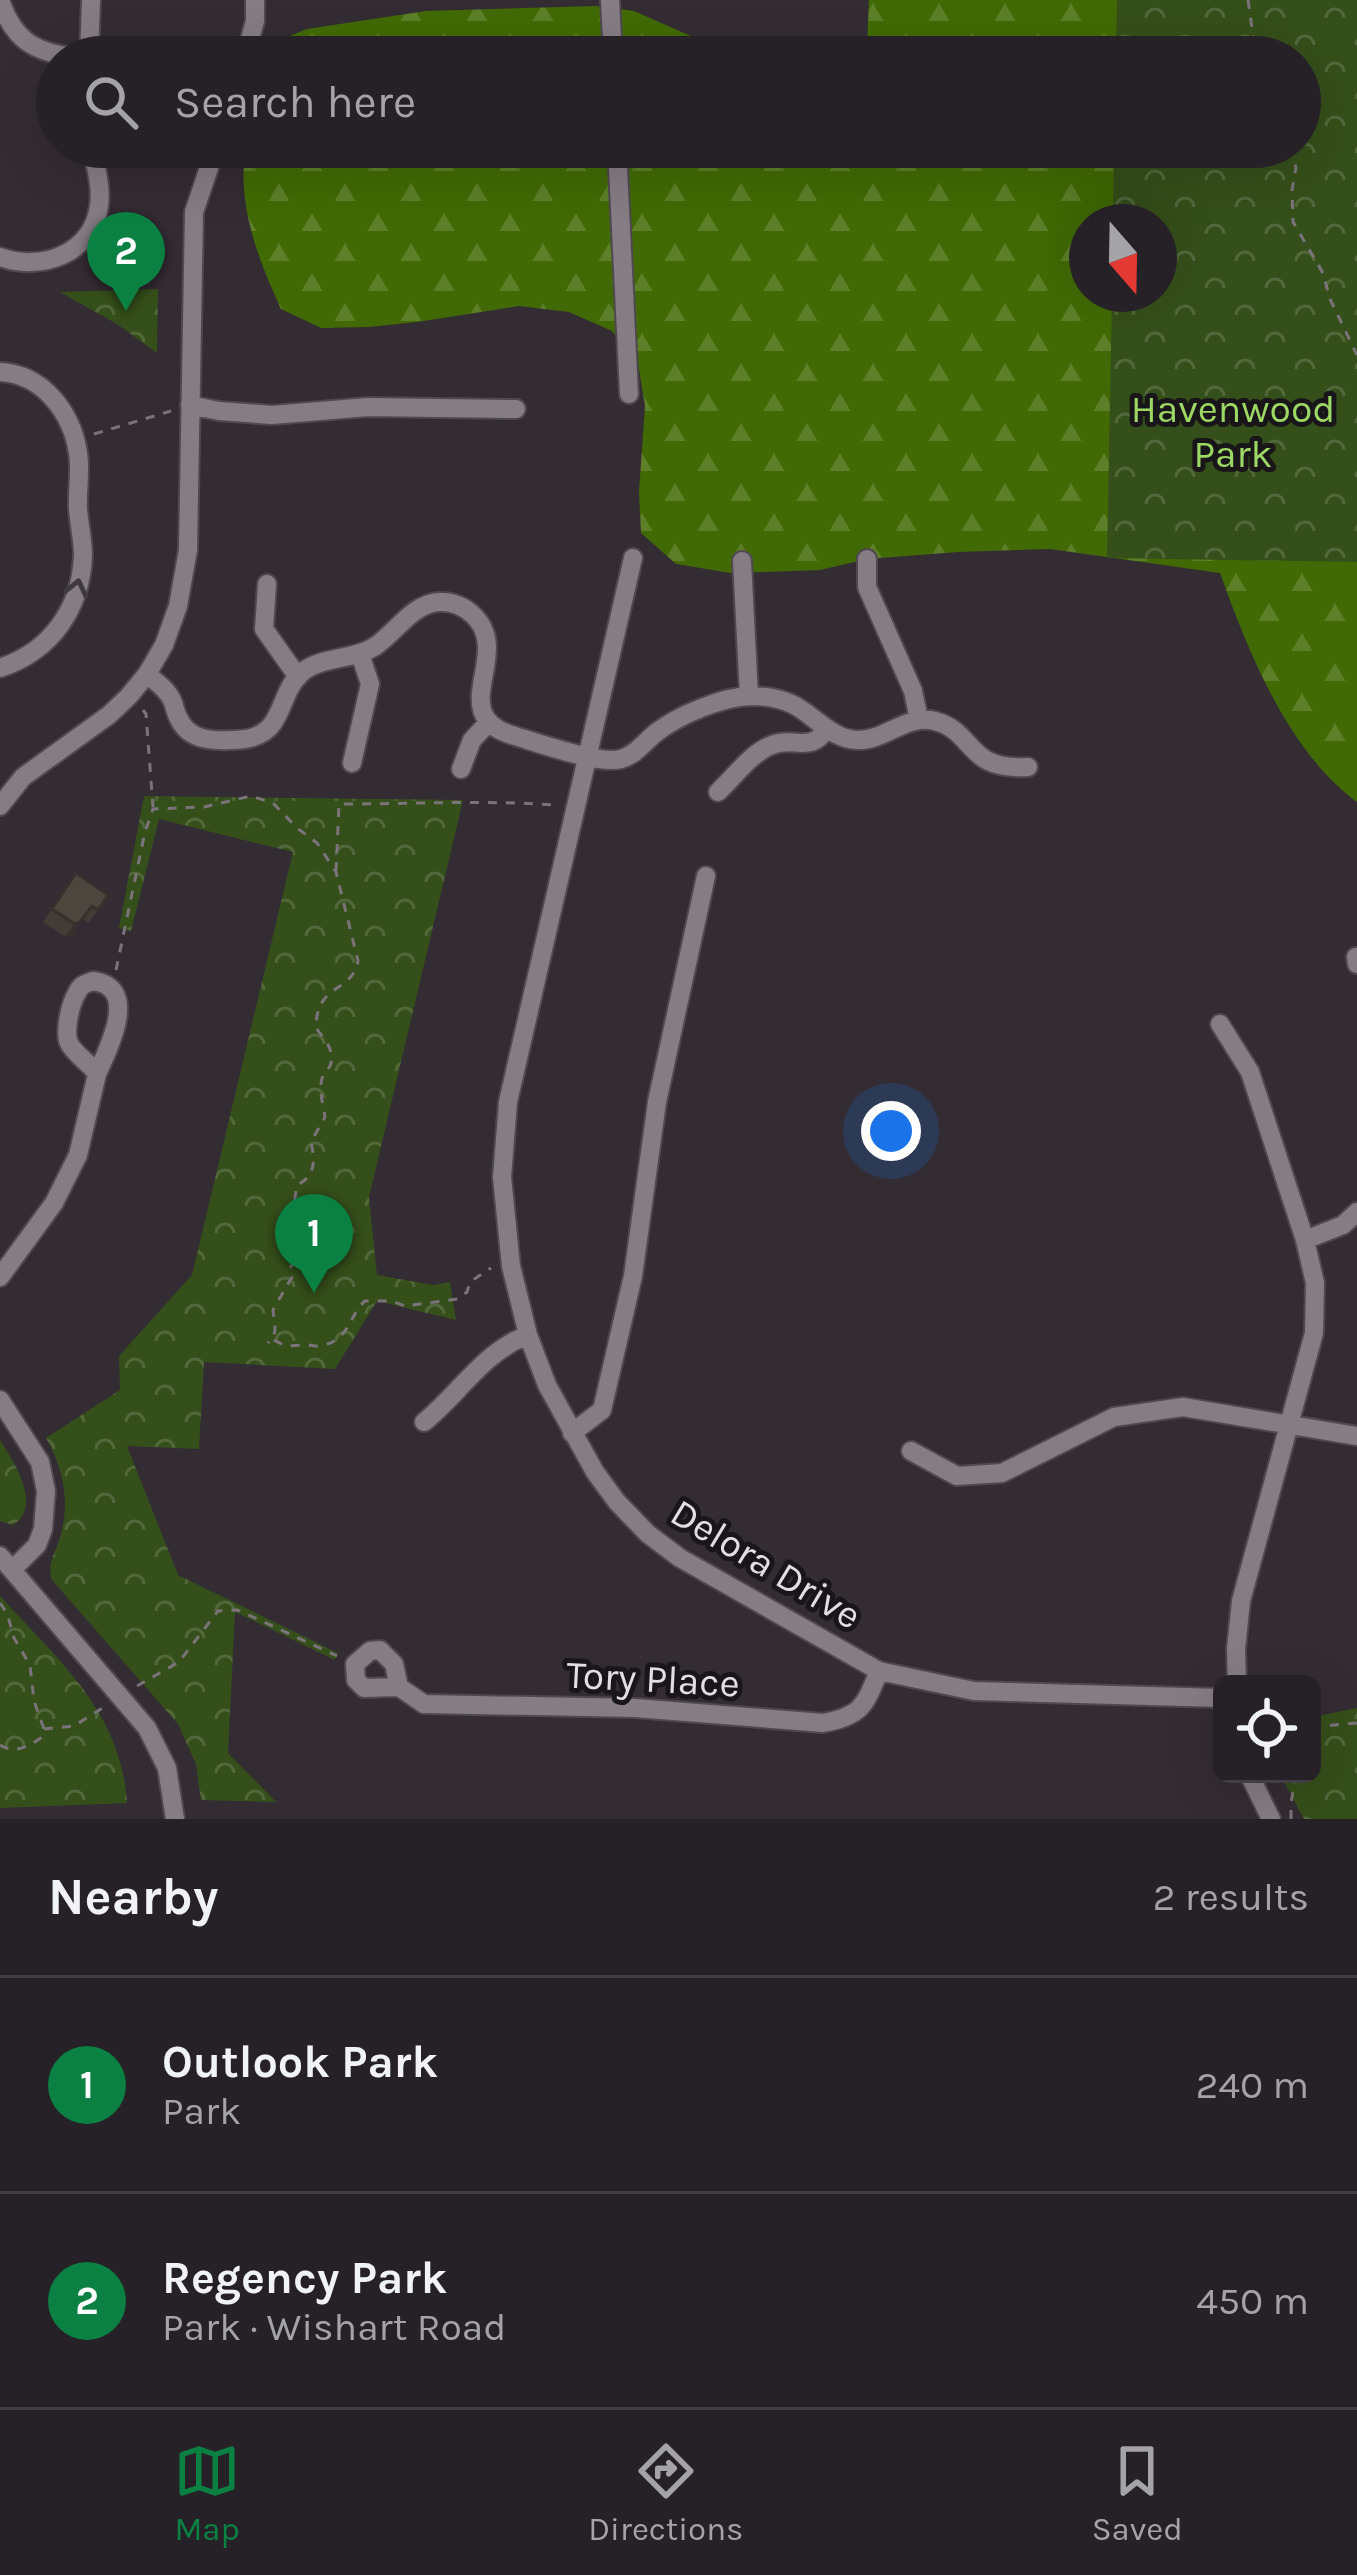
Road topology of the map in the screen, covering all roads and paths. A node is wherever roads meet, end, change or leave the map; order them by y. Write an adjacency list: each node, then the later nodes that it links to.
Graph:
1 (0, 0): 10 (street)
2 (91, 0): 6 (street)
3 (255, 0): 7 (street)
4 (610, 0): 8 (street)
5 (1248, 0): 9 (path)
6 (90, 36)
7 (251, 36)
8 (612, 36)
9 (1253, 36)
10 (36, 48)
11 (95, 168): 15 (street)
12 (209, 168): 19 (street)
13 (618, 168): 18 (street)
14 (1296, 168): 16 (path)
15 (0, 257)
16 (1357, 355)
17 (0, 372): 21 (street)
18 (629, 394)
19 (190, 405): 20 (street); 21 (path); 28 (street)
20 (516, 410)
21 (75, 440): 27 (street, one-way to 21)
22 (633, 559): 35 (street, Delora Drive)
23 (867, 559): 32 (street)
24 (742, 561): 31 (street)
25 (267, 584): 29 (street)
26 (360, 653): 29 (street); 33 (street); 36 (street)
27 (0, 668)
28 (147, 674): 29 (street); 30 (street)
29 (298, 677)
30 (129, 696): 40 (street); 42 (path)
31 (749, 697): 34 (street); 35 (street)
32 (919, 720): 34 (street); 37 (street)
33 (488, 723): 35 (street); 38 (street)
34 (827, 729): 39 (street)
35 (586, 756): 41 (street, Delora Drive)
36 (352, 763)
37 (1028, 767)
38 (461, 769)
39 (718, 792)
40 (0, 806)
41 (576, 806): 43 (path); 50 (street, Delora Drive)
42 (153, 809): 43 (path); 45 (path)
43 (335, 872): 50 (path)
44 (706, 876): 56 (street)
45 (109, 984): 47 (street); 47 (street)
46 (1220, 1024): 49 (street)
47 (98, 1074): 51 (street)
48 (1357, 1212): 49 (street)
49 (1305, 1240): 55 (street)
50 (511, 1265): 52 (street, Delora Drive)
51 (0, 1277)
52 (527, 1335): 54 (street); 56 (street, Delora Drive)
53 (0, 1400): 59 (street)
54 (424, 1422)
55 (1287, 1425): 57 (street); 58 (street); 63 (street)
56 (572, 1433): 62 (street, Delora Drive)
57 (1357, 1436)
58 (911, 1451)
59 (6, 1563): 65 (street)
60 (0, 1603): 69 (path)
61 (355, 1664): 64 (street, Tory Place); 64 (street, Tory Place); 65 (path)
62 (880, 1671): 64 (street, Tory Place); 66 (street, Delora Drive)
63 (1237, 1675)
64 (399, 1687)
65 (122, 1695): 69 (path); 73 (street)
66 (1213, 1698)
67 (1357, 1723): 68 (path)
68 (1321, 1726)
69 (44, 1730): 70 (path)
70 (0, 1744)
71 (1253, 1783): 74 (street)
72 (1294, 1783): 75 (path)
73 (175, 1819)
74 (1270, 1819)
75 (1291, 1819)

